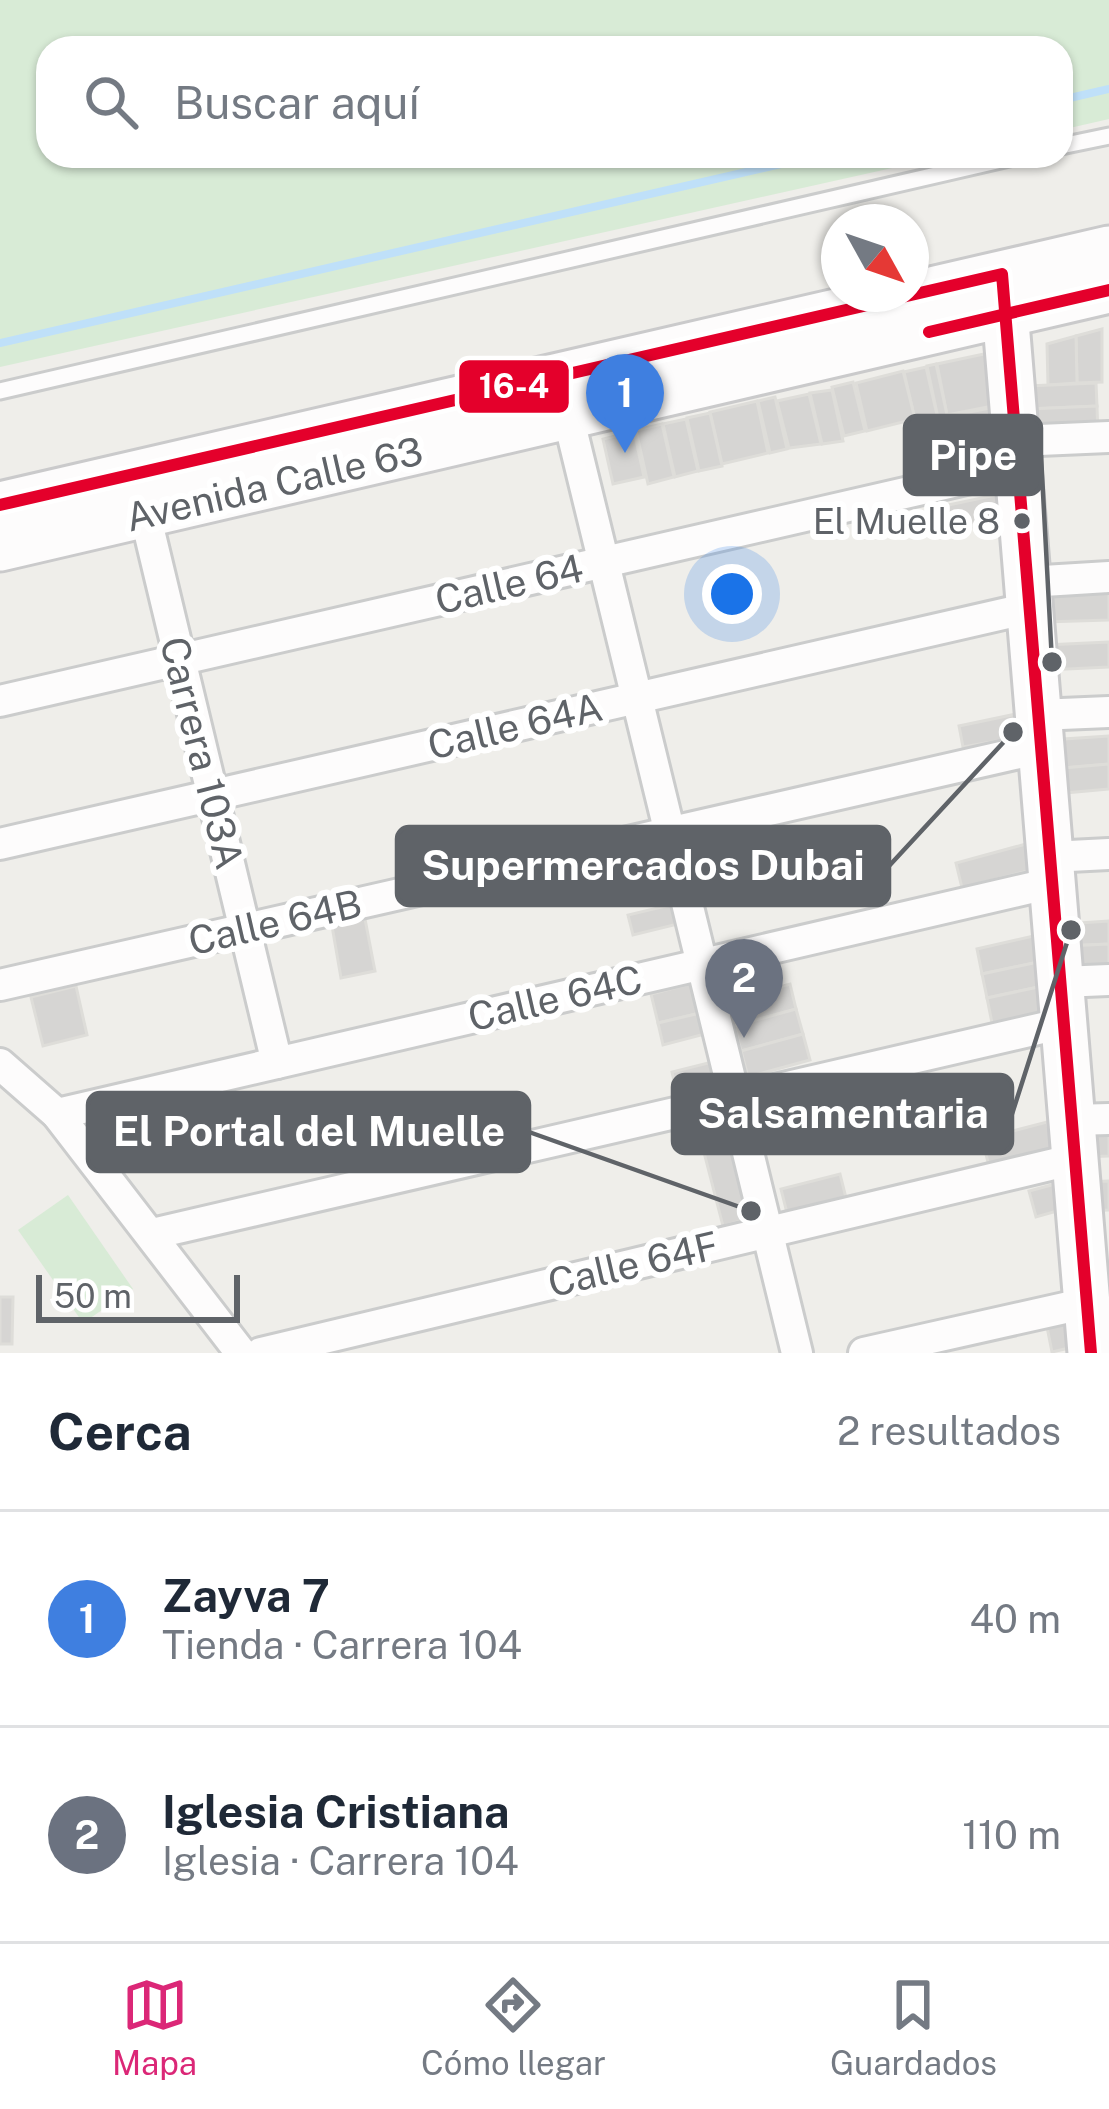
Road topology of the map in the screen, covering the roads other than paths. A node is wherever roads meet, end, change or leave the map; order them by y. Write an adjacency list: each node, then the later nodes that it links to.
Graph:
1 (1109, 136): 2 (lane)
2 (1073, 144)
3 (966, 168): 7 (lane)
4 (1109, 249): 6 (main road, Avenida Calle 63)
5 (1109, 290): 6 (main road, Avenida Calle 63)
6 (1004, 294): 8 (main road, Avenida Calle 63); 10 (main road); 11 (main road, Avenida Calle 63)
7 (0, 391)
8 (568, 416): 12 (main road, Avenida Calle 63); 14 (street)
9 (1109, 437): 10 (street, Calle 64)
10 (1017, 454): 14 (street, Calle 64); 16 (main road)
11 (0, 505)
12 (145, 514): 13 (main road, Avenida Calle 63); 17 (street, Carrera 103A)
13 (0, 548)
14 (604, 562): 17 (street, Calle 64); 18 (street)
15 (1109, 577): 16 (street, Calle 64A)
16 (1028, 595): 18 (street, Calle 64A); 21 (main road)
17 (179, 659): 19 (street, Calle 64); 22 (street, Carrera 103A)
18 (637, 698): 22 (street, Calle 64A); 23 (street)
19 (0, 701)
20 (1109, 712): 21 (street, Calle 64B)
21 (1040, 732): 23 (street, Calle 64B); 26 (main road)
22 (213, 796): 24 (street, Calle 64A); 27 (street, Carrera 103A)
23 (670, 832): 27 (street, Calle 64B); 28 (street)
24 (0, 844)
25 (1109, 854): 26 (street, Calle 64C)
26 (1051, 870): 28 (street, Calle 64C); 31 (main road)
27 (245, 929): 30 (street, Calle 64B); 32 (street, Carrera 103A)
28 (702, 964): 32 (street, Calle 64C); 34 (street)
29 (1109, 980): 31 (street)
30 (0, 985)
31 (1062, 1002): 34 (street); 36 (main road)
32 (277, 1063): 35 (street, Calle 64C)
33 (0, 1064): 35 (street)
34 (735, 1098): 37 (street); 38 (street)
35 (57, 1114): 38 (street)
36 (1085, 1133): 37 (street, Calle 64F); 39 (main road)
37 (768, 1232): 42 (street, Calle 64F); 43 (street)
38 (152, 1234): 41 (street)
39 (1096, 1254): 40 (main road)
40 (1087, 1303): 44 (street); 45 (main road)
41 (241, 1353)
42 (261, 1353)
43 (797, 1353)
44 (864, 1353)
45 (1091, 1353)

